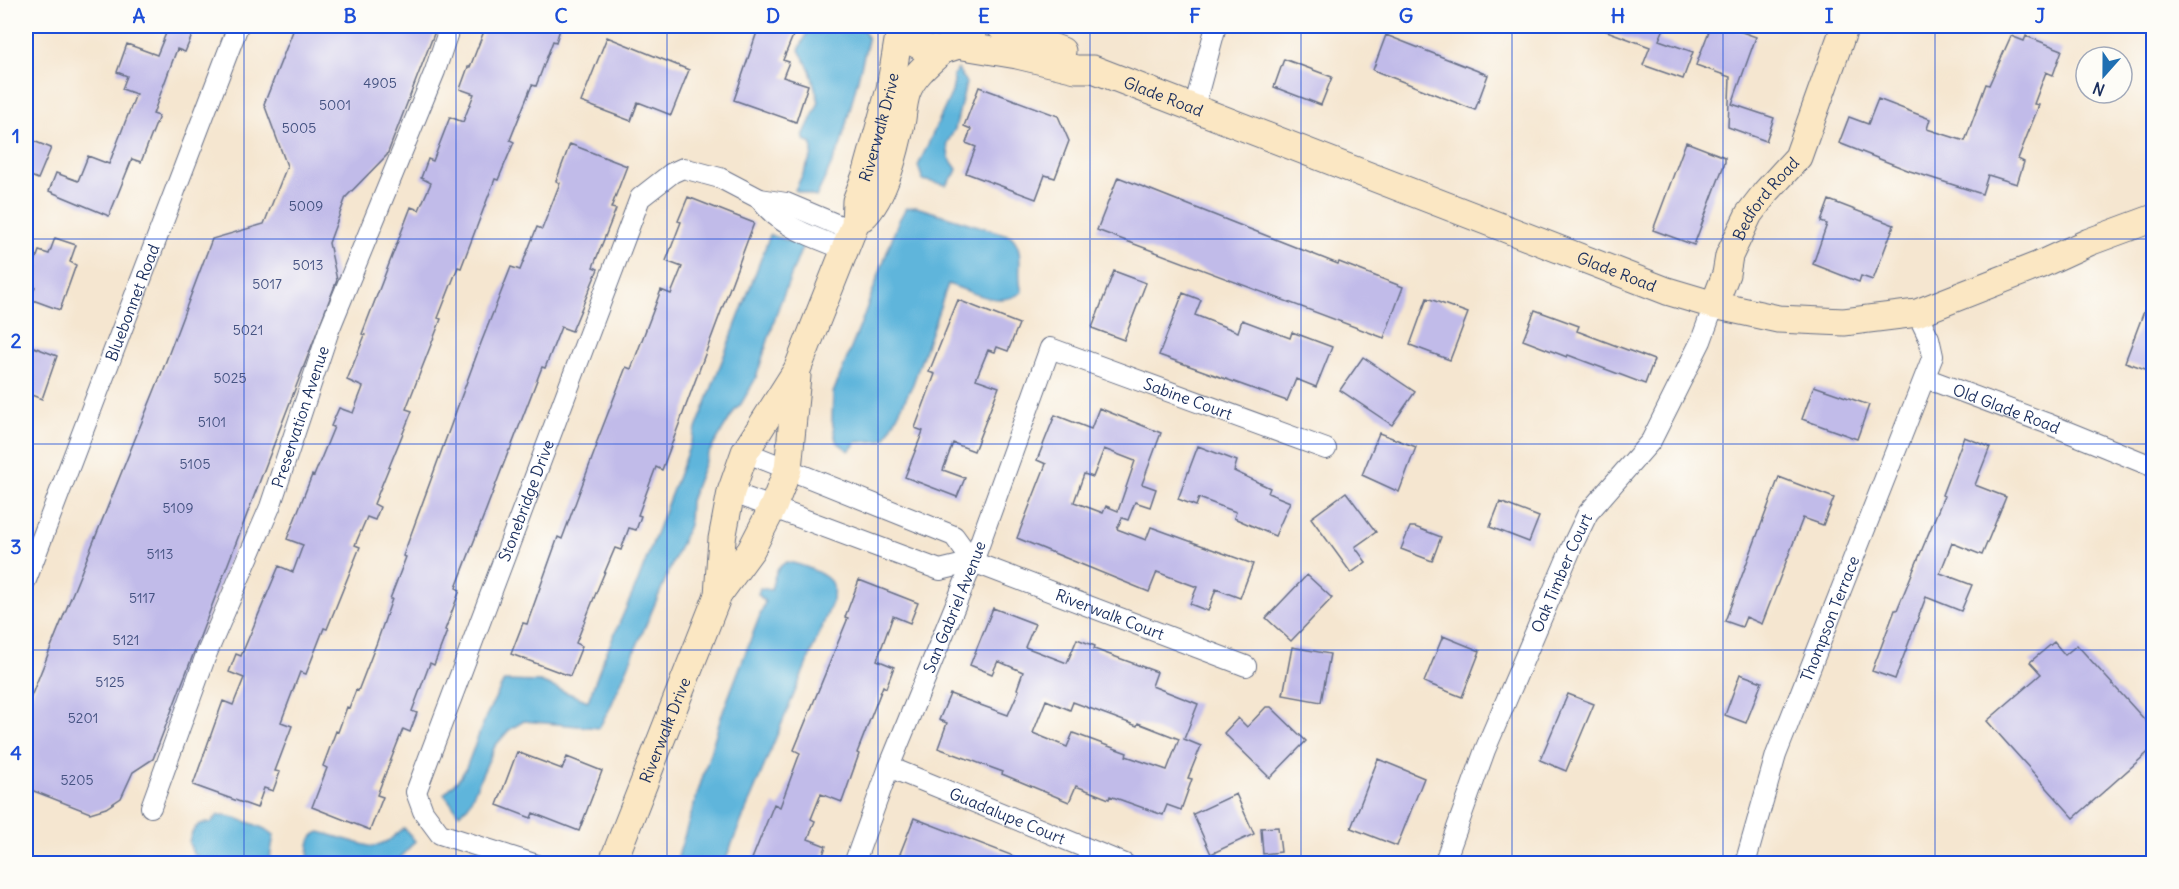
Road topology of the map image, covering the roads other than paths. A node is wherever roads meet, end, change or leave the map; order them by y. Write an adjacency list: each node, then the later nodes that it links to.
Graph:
1 (238, 26): 25 (street, Bluebonnet Road)
2 (450, 26): 29 (street, Preservation Avenue)
3 (975, 26): 8 (street)
4 (1000, 26): 9 (street, Glade Road)
5 (1216, 26): 10 (street)
6 (1845, 26): 13 (street, Bedford Road)
7 (899, 27): 8 (street, Glade Road); 12 (street, Riverwalk Drive)
8 (950, 47): 9 (street, Glade Road); 12 (street, Riverwalk Drive)
9 (1093, 69): 10 (street, Glade Road)
10 (1194, 108): 13 (street, Glade Road)
11 (2154, 219): 14 (street, Glade Road)
12 (851, 235): 16 (street, Riverwalk Drive); 30 (street, Stonebridge Drive)
13 (1714, 305): 14 (street, Glade Road); 34 (street, Oak Timber Court)
14 (1917, 313): 17 (street)
15 (1050, 348): 18 (street, Sabine Court); 24 (street, San Gabriel Avenue)
16 (797, 370): 19 (street, Riverwalk Drive); 21 (street, Riverwalk Drive)
17 (1925, 378): 20 (street, Old Glade Road); 35 (street, Thompson Terrace)
18 (1326, 449)
19 (746, 452): 21 (street); 22 (street, Riverwalk Drive)
20 (2154, 466)
21 (788, 469): 23 (street, Riverwalk Drive); 24 (street)
22 (731, 492): 23 (street); 26 (street, Riverwalk Drive)
23 (772, 507): 24 (street); 26 (street, Riverwalk Drive)
24 (974, 562): 27 (street, Riverwalk Court); 28 (street, San Gabriel Avenue)
25 (28, 568)
26 (717, 595): 31 (street, Riverwalk Drive)
27 (1246, 666)
28 (890, 767): 32 (street, San Gabriel Avenue); 33 (street, Guadalupe Court)
29 (151, 807)
30 (534, 864)
31 (612, 864)
32 (854, 864)
33 (1125, 864)
34 (1444, 864)
35 (1745, 864)

